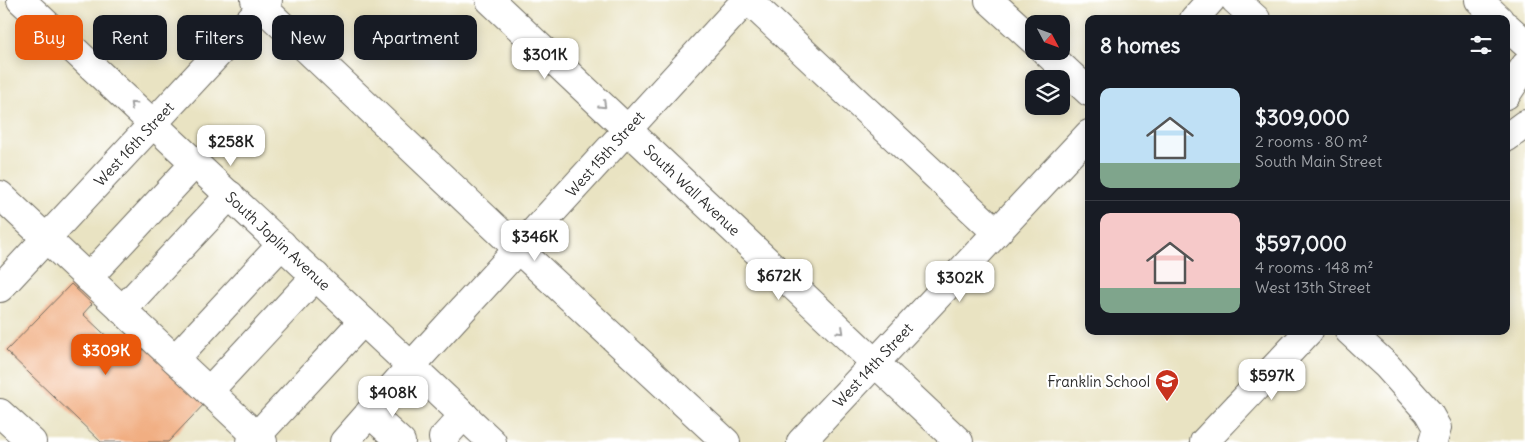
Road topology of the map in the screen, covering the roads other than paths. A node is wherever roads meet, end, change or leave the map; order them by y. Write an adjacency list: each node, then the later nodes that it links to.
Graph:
1 (21, 0): 19 (street, South Joplin Avenue, one-way to 1)
2 (490, 0): 21 (street, South Wall Avenue, one-way to 21)
3 (747, 0): 21 (street, West 15th Street); 27 (street)
4 (989, 0): 13 (street)
5 (1211, 0): 9 (street)
6 (1235, 0): 10 (street)
7 (1478, 0): 11 (street)
8 (262, 2): 19 (street, West 16th Street); 30 (street)
9 (1198, 15)
10 (1252, 15)
11 (1495, 15)
12 (1510, 30): 14 (street)
13 (1025, 33)
14 (1525, 43)
15 (1055, 60): 17 (street)
16 (1525, 66): 18 (street)
17 (1085, 88)
18 (1510, 89)
19 (153, 124): 24 (street, South Joplin Avenue); 28 (street, West 16th Street)
20 (1525, 124): 22 (street)
21 (628, 128): 30 (street, West 15th Street); 39 (street, South Wall Avenue, one-way to 39)
22 (1510, 135)
23 (1085, 138): 27 (street, West 14th Street)
24 (195, 163): 26 (street, South Joplin Avenue); 32 (street)
25 (0, 195): 28 (street)
26 (230, 195): 29 (street, South Joplin Avenue); 34 (street)
27 (996, 232): 39 (street, West 14th Street)
28 (46, 238): 32 (street); 33 (street, West 16th Street)
29 (282, 244): 31 (street, South Joplin Avenue); 38 (street)
30 (518, 249): 40 (street, West 15th Street); 51 (street)
31 (316, 276): 35 (street, South Joplin Avenue); 41 (street)
32 (88, 278): 34 (street)
33 (0, 288)
34 (122, 310): 38 (street)
35 (363, 321): 40 (street, South Joplin Avenue); 45 (street)
36 (1305, 335): 54 (street)
37 (1353, 335): 55 (street)
38 (175, 359): 41 (street)
39 (876, 363): 52 (street, West 14th Street); 53 (street, South Wall Avenue)
40 (411, 366): 43 (street, West 15th Street); 44 (street, South Joplin Avenue)
41 (209, 391): 45 (street)
42 (0, 413): 47 (street)
43 (369, 413): 48 (street, West 15th Street); 49 (street)
44 (464, 415): 46 (street); 50 (street, South Joplin Avenue)
45 (257, 440)
46 (440, 441)
47 (32, 442)
48 (344, 442)
49 (401, 442)
50 (492, 442)
51 (726, 442)
52 (801, 442)
53 (959, 442)
54 (1204, 442)
55 (1433, 442)

